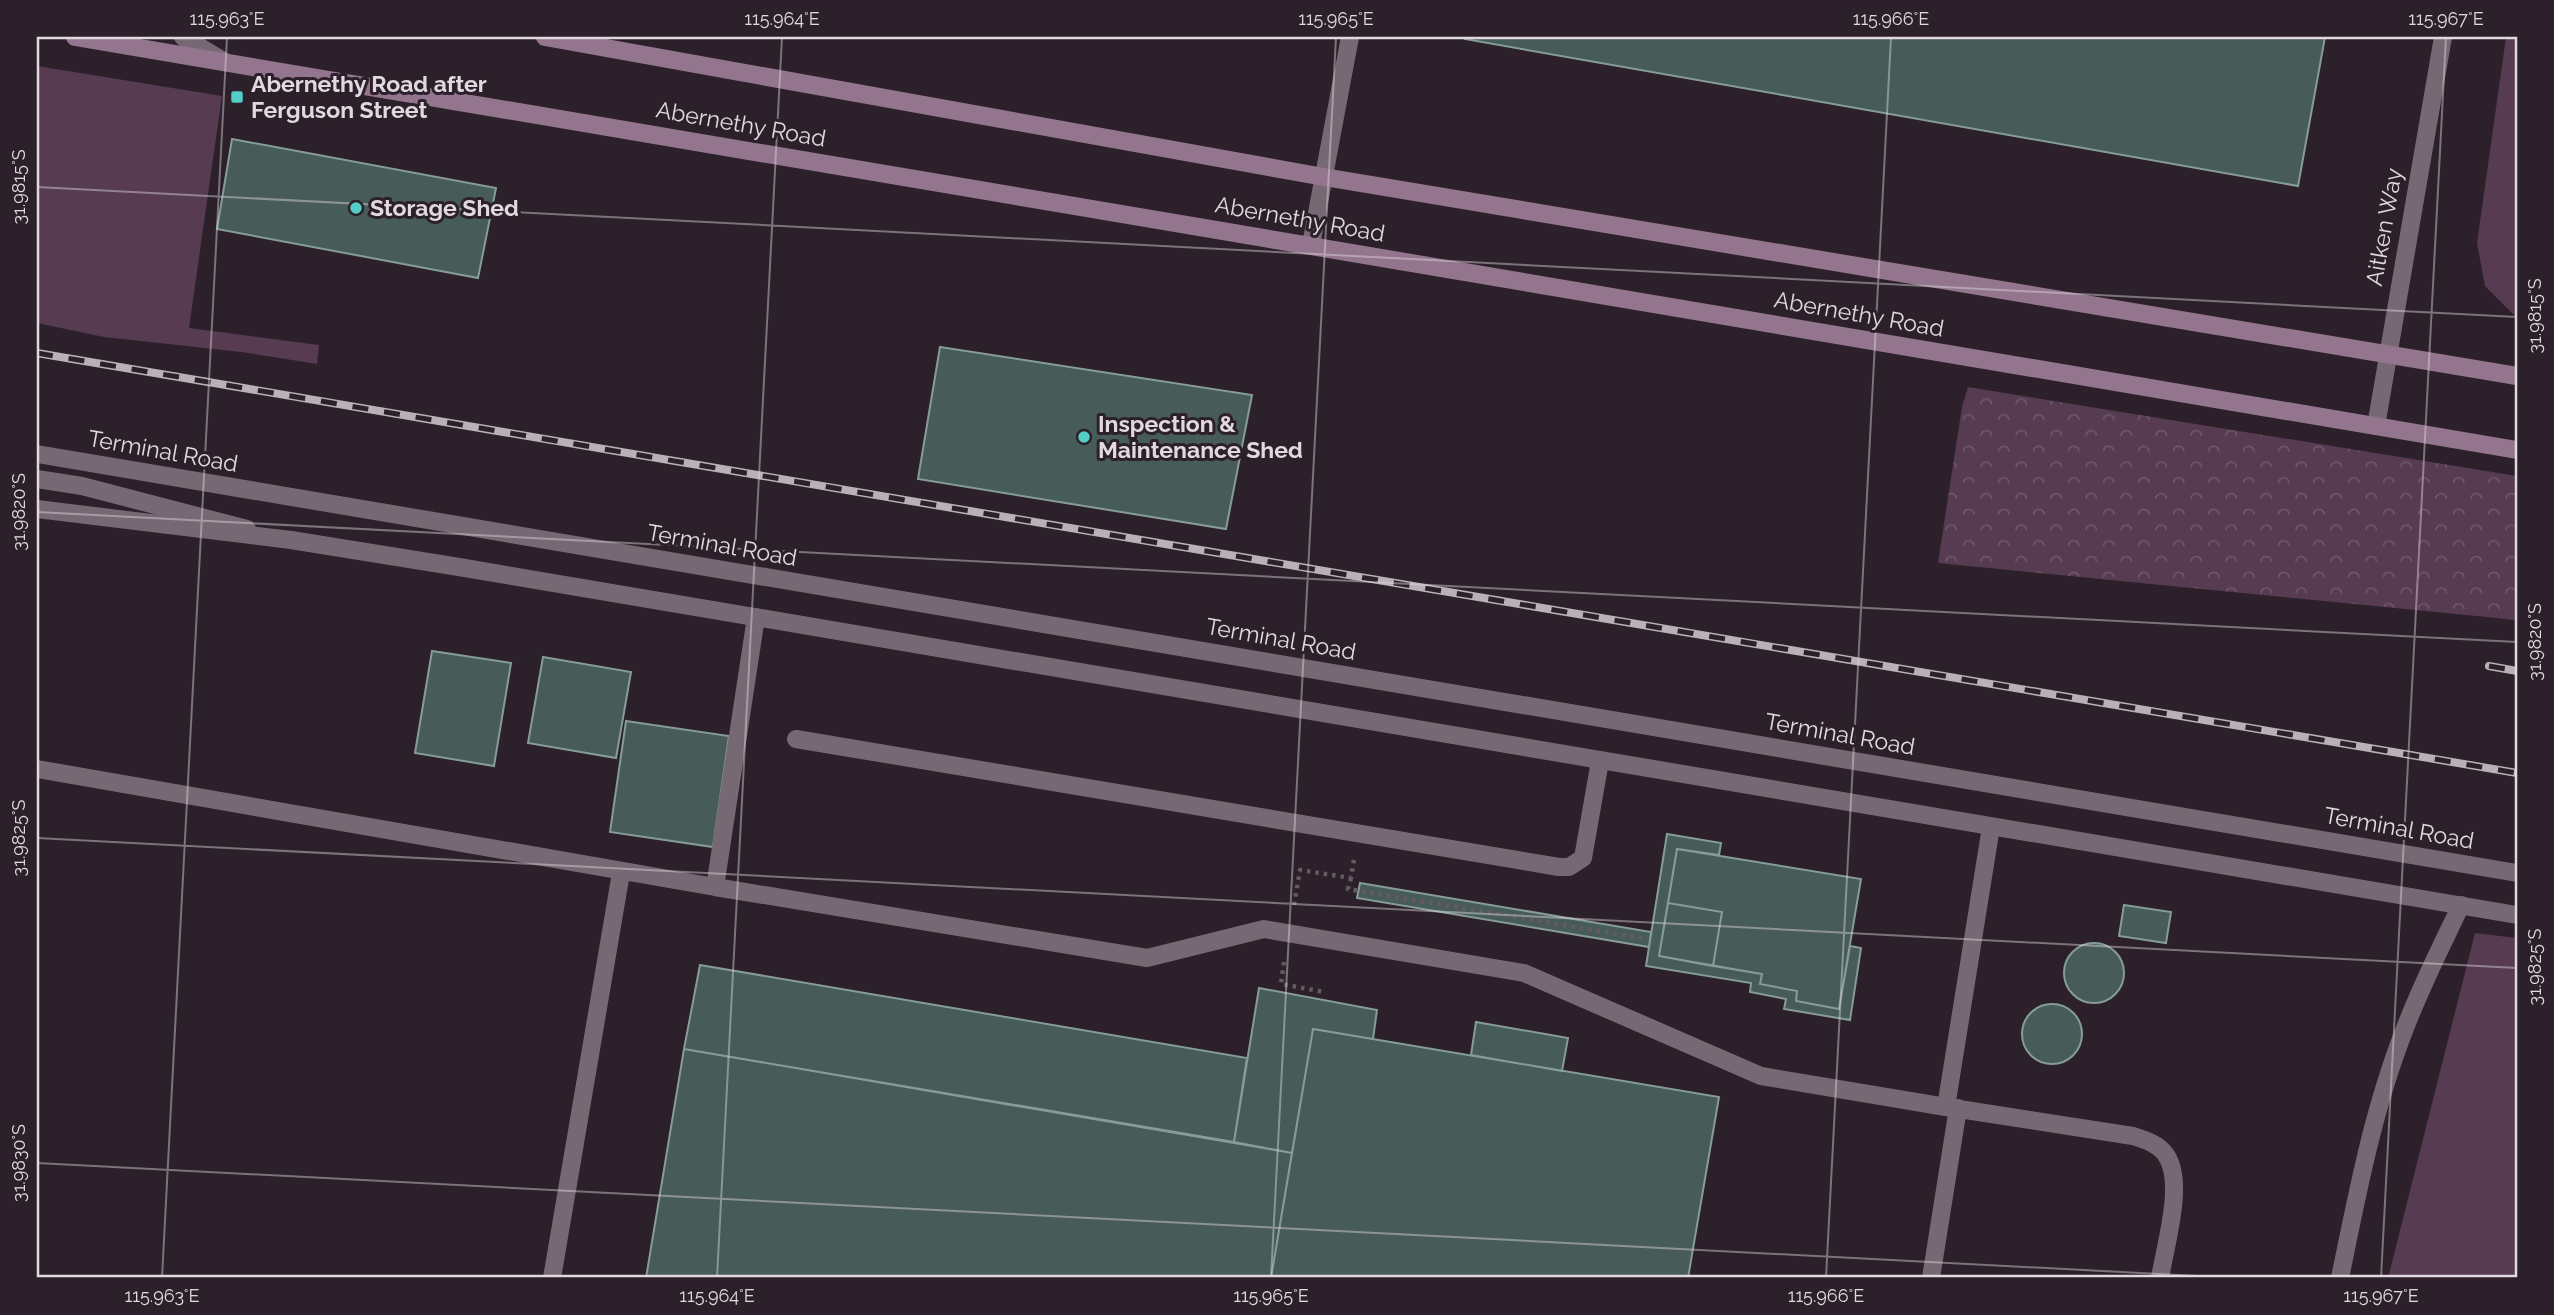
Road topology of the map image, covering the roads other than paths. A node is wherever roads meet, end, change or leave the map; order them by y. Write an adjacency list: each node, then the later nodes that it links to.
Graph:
1 (75, 37): 6 (main road, Abernethy Road)
2 (183, 37): 6 (street)
3 (545, 37): 7 (main road, Abernethy Road)
4 (1350, 37): 7 (street)
5 (2443, 37): 9 (street, Aitken Way)
6 (225, 62): 8 (main road, Abernethy Road)
7 (1324, 177): 8 (street); 9 (main road, Abernethy Road)
8 (1311, 246): 11 (main road, Abernethy Road)
9 (2387, 355): 10 (main road, Abernethy Road); 11 (street, Aitken Way)
10 (2517, 376)
11 (2376, 426): 12 (main road, Abernethy Road)
12 (2517, 450)
13 (37, 454): 23 (street, Terminal Road)
14 (37, 479): 16 (street)
15 (37, 509): 16 (street)
16 (291, 540): 17 (street)
17 (756, 617): 19 (street); 24 (street)
18 (796, 739): 19 (street)
19 (1600, 761): 21 (street)
20 (37, 769): 22 (street)
21 (1991, 827): 25 (street); 27 (street)
22 (621, 873): 24 (street); 28 (street)
23 (2517, 873)
24 (715, 887): 27 (street)
25 (2461, 905): 26 (street); 31 (street)
26 (2517, 915)
27 (1952, 1107): 29 (street); 30 (street)
28 (552, 1278)
29 (1931, 1278)
30 (2160, 1278)
31 (2340, 1278)

